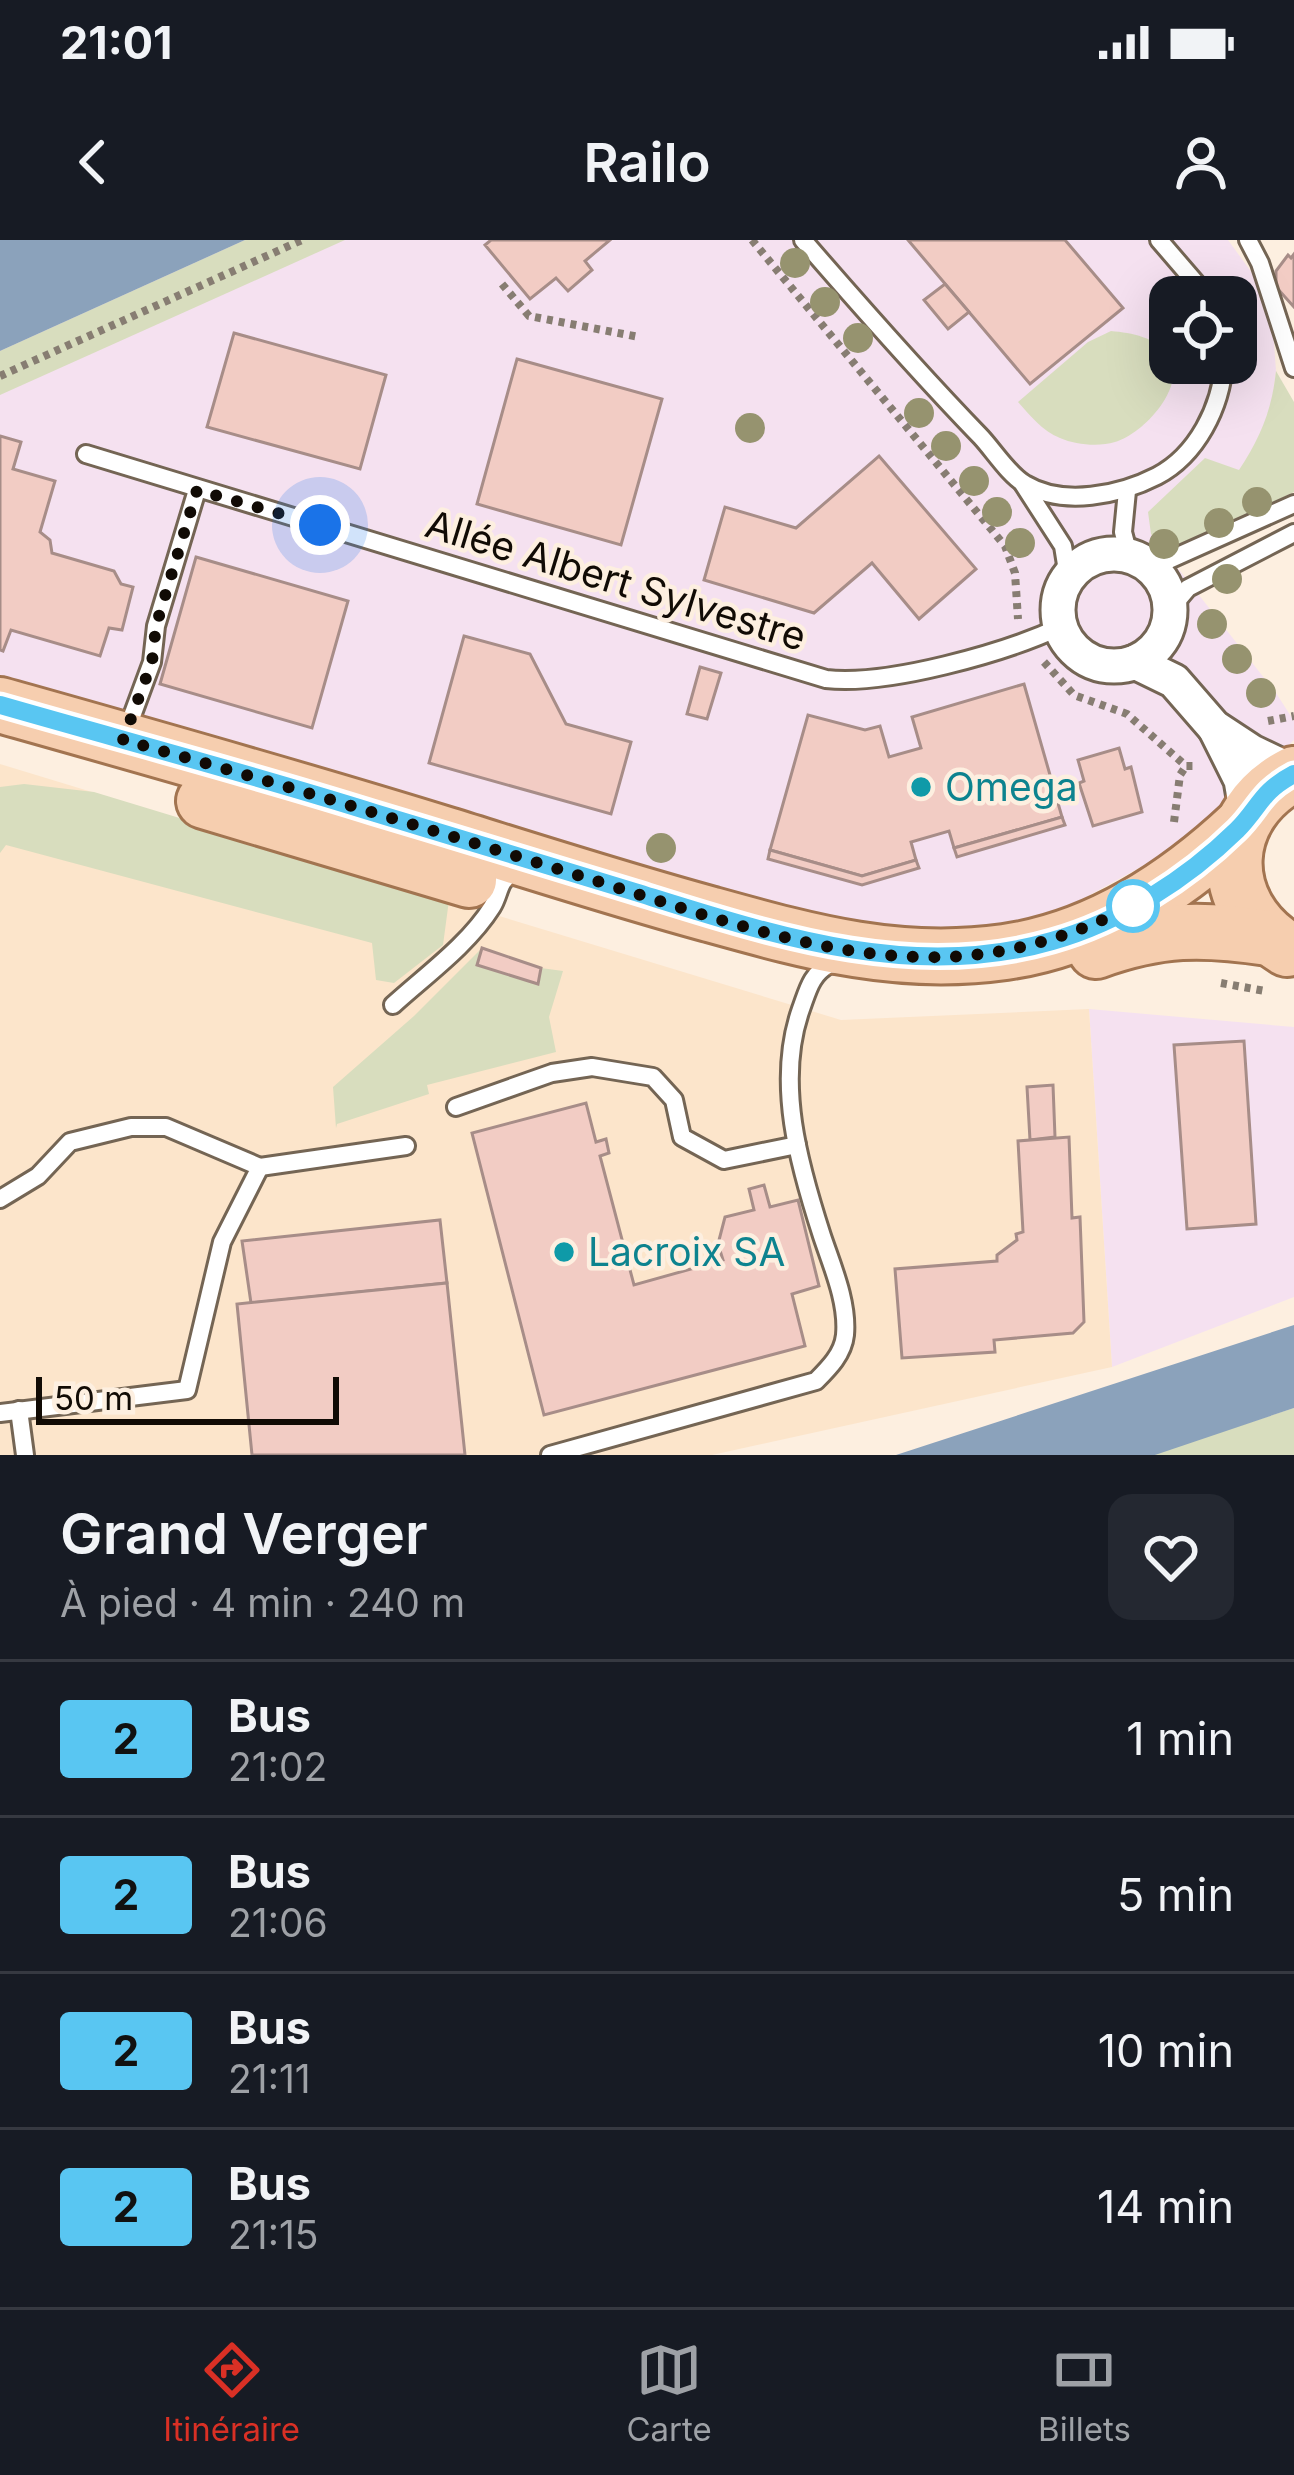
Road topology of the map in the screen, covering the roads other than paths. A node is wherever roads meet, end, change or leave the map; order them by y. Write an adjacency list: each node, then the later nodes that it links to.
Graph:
1 (802, 240): 8 (lane)
2 (1159, 240): 4 (lane)
3 (1247, 240): 5 (lane)
4 (1190, 276)
5 (1294, 368)
6 (1220, 384): 10 (lane)
7 (86, 454): 9 (lane, Allée Albert Sylvestre)
8 (1023, 484): 10 (lane); 14 (lane)
9 (197, 490): 16 (lane, Allée Albert Sylvestre); 22 (lane)
10 (1127, 491): 13 (lane)
11 (1294, 504): 13 (lane)
12 (1294, 532): 15 (lane)
13 (1140, 561): 14 (street); 15 (street)
14 (1068, 577): 16 (street)
15 (1166, 624): 17 (street); 18 (street)
16 (1045, 634): 17 (street)
17 (1135, 662): 18 (street)
18 (1174, 681): 21 (street)
19 (0, 705): 22 (main road)
20 (0, 719): 22 (lane)
21 (1214, 727): 24 (street); 25 (street)
22 (123, 740): 27 (main road)
23 (0, 741): 26 (main road)
24 (1294, 773): 25 (main road)
25 (1245, 820): 28 (main road); 29 (main road)
26 (499, 889): 27 (lane); 30 (main road); 31 (lane)
27 (681, 907): 29 (main road)
28 (1281, 945): 30 (main road)
29 (926, 957): 30 (lane)
30 (812, 980): 33 (lane)
31 (393, 1005)
32 (456, 1107): 33 (lane)
33 (797, 1145): 40 (lane)
34 (406, 1146): 35 (lane)
35 (260, 1167): 36 (lane); 37 (lane)
36 (0, 1199)
37 (20, 1410): 38 (lane); 39 (lane)
38 (0, 1412)
39 (25, 1455)
40 (550, 1455)

